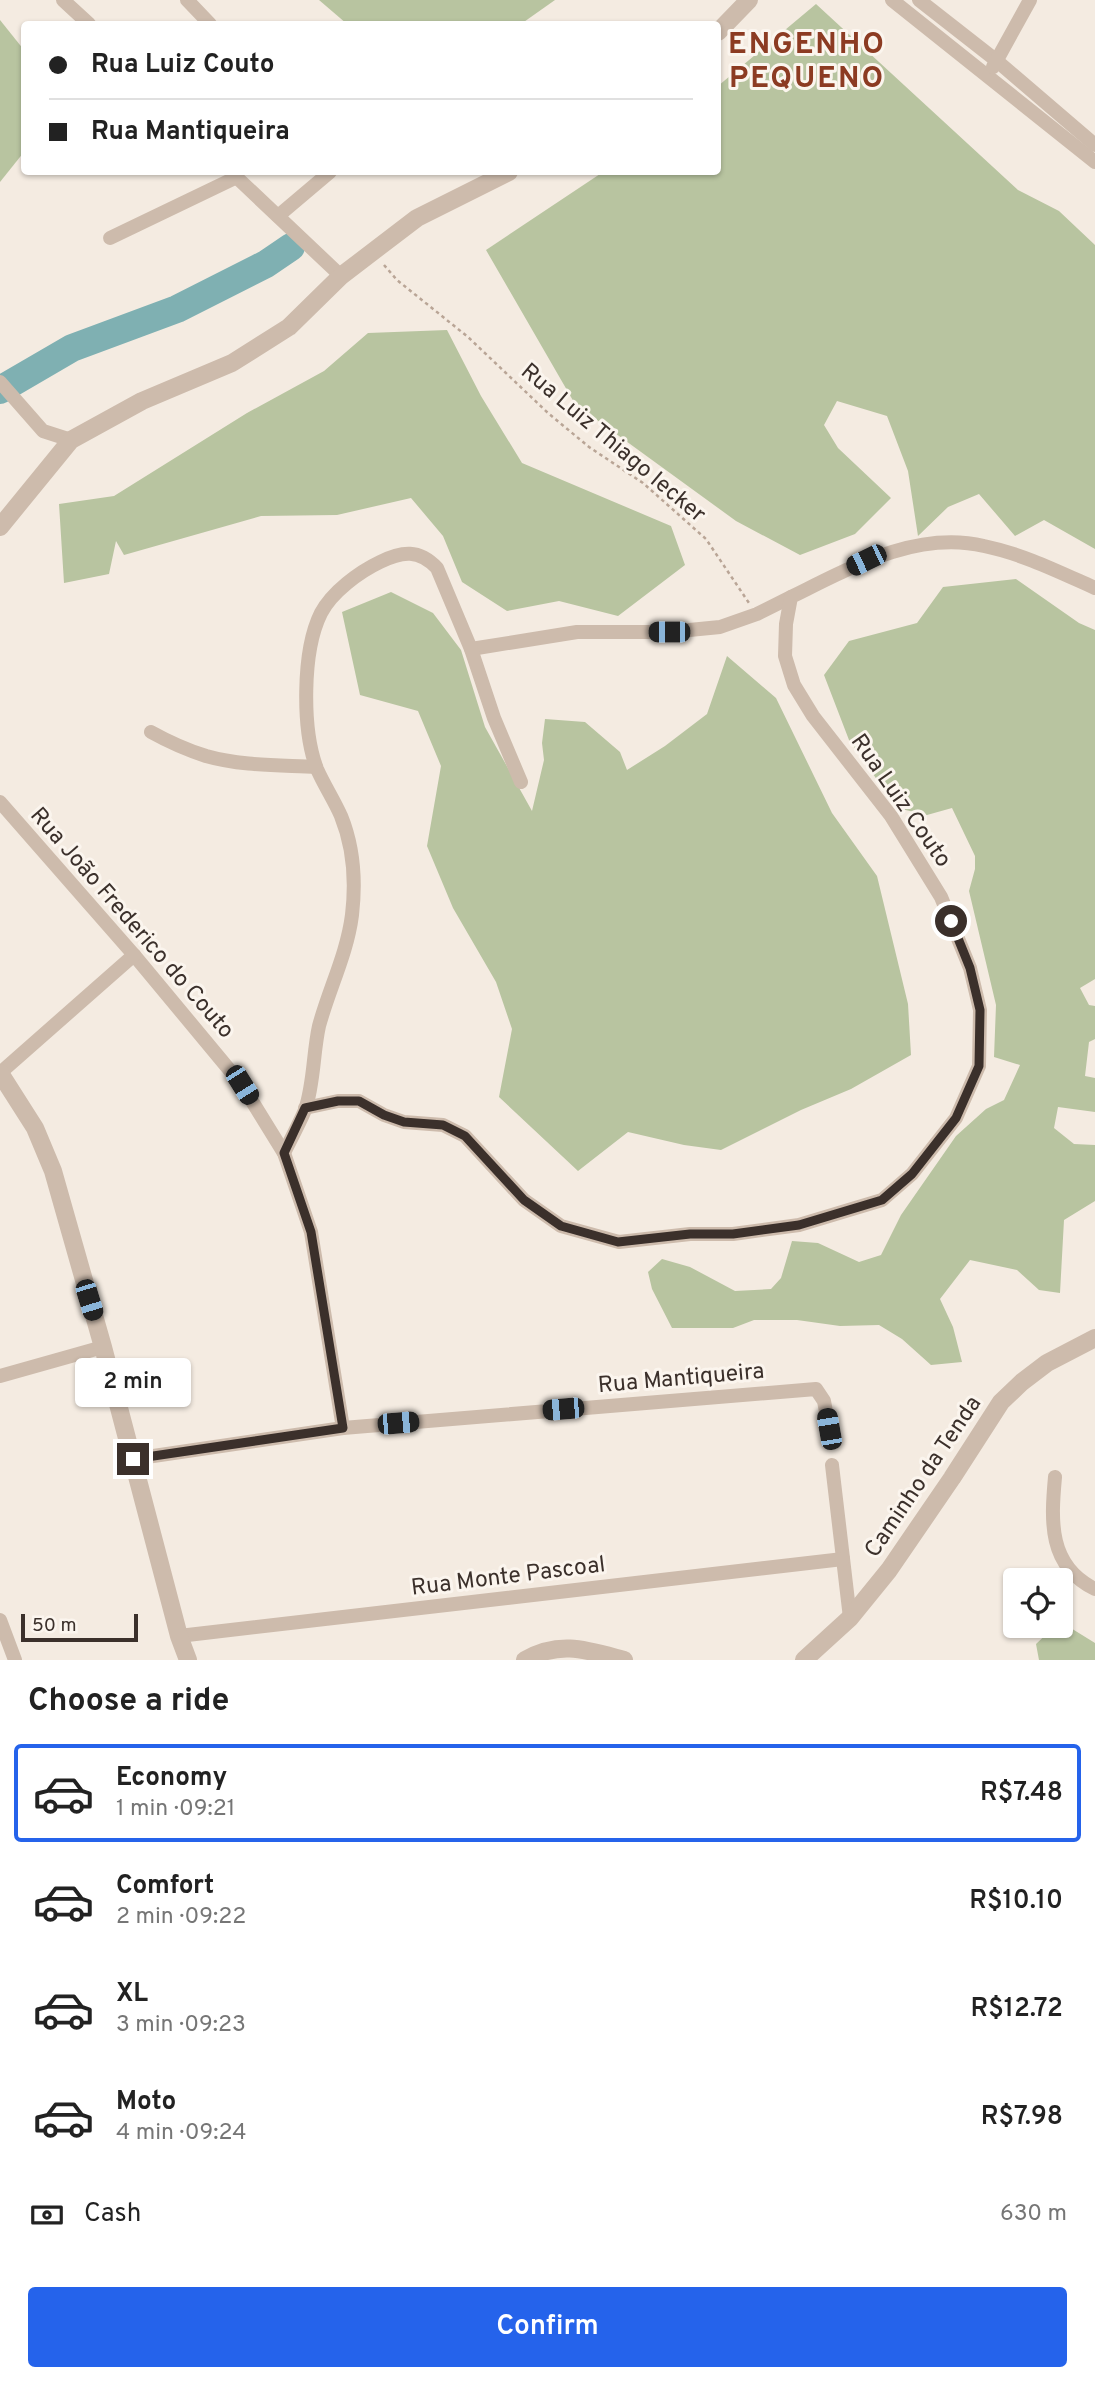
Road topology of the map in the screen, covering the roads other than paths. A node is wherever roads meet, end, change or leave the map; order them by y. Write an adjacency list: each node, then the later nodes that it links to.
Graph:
1 (63, 0): 7 (street)
2 (187, 0): 8 (street)
3 (749, 0): 9 (street)
4 (892, 0): 11 (street)
5 (919, 0): 10 (street)
6 (1030, 0): 10 (street)
7 (86, 21)
8 (207, 21)
9 (721, 29)
10 (997, 61): 11 (street); 12 (street)
11 (986, 76): 13 (street)
12 (1095, 145)
13 (1094, 159)
14 (232, 175): 19 (street)
15 (235, 175): 18 (street)
16 (326, 175): 18 (street)
17 (503, 175): 20 (street)
18 (278, 216): 20 (street)
19 (110, 239)
20 (341, 276): 22 (street)
21 (4, 391): 22 (street)
22 (71, 440): 23 (street)
23 (0, 527)
24 (1095, 588): 25 (street)
25 (791, 597): 26 (street); 33 (street, Rua Luiz Couto)
26 (471, 649): 28 (street); 29 (street)
27 (151, 732): 28 (street)
28 (316, 767): 33 (street)
29 (521, 782)
30 (0, 802): 31 (street, Rua João Frederico do Couto)
31 (134, 955): 32 (street); 34 (street, Rua João Frederico do Couto)
32 (0, 1073): 36 (street)
33 (305, 1108): 34 (street)
34 (284, 1153): 38 (street, Rua João Frederico do Couto)
35 (1095, 1338): 45 (street, Caminho da Tenda)
36 (103, 1347): 37 (street); 40 (street)
37 (0, 1376)
38 (343, 1428): 39 (street, Rua Mantiqueira); 40 (street, Rua Mantiqueira)
39 (829, 1429)
40 (133, 1459): 47 (street)
41 (832, 1465): 43 (street)
42 (1055, 1477): 44 (street)
43 (843, 1559): 45 (street); 47 (street, Rua Monte Pascoal)
44 (1095, 1589)
45 (850, 1618): 52 (street, Caminho da Tenda)
46 (0, 1620): 48 (street)
47 (179, 1636): 49 (street)
48 (15, 1660)
49 (188, 1660)
50 (525, 1660): 51 (street)
51 (624, 1660)
52 (804, 1660)

